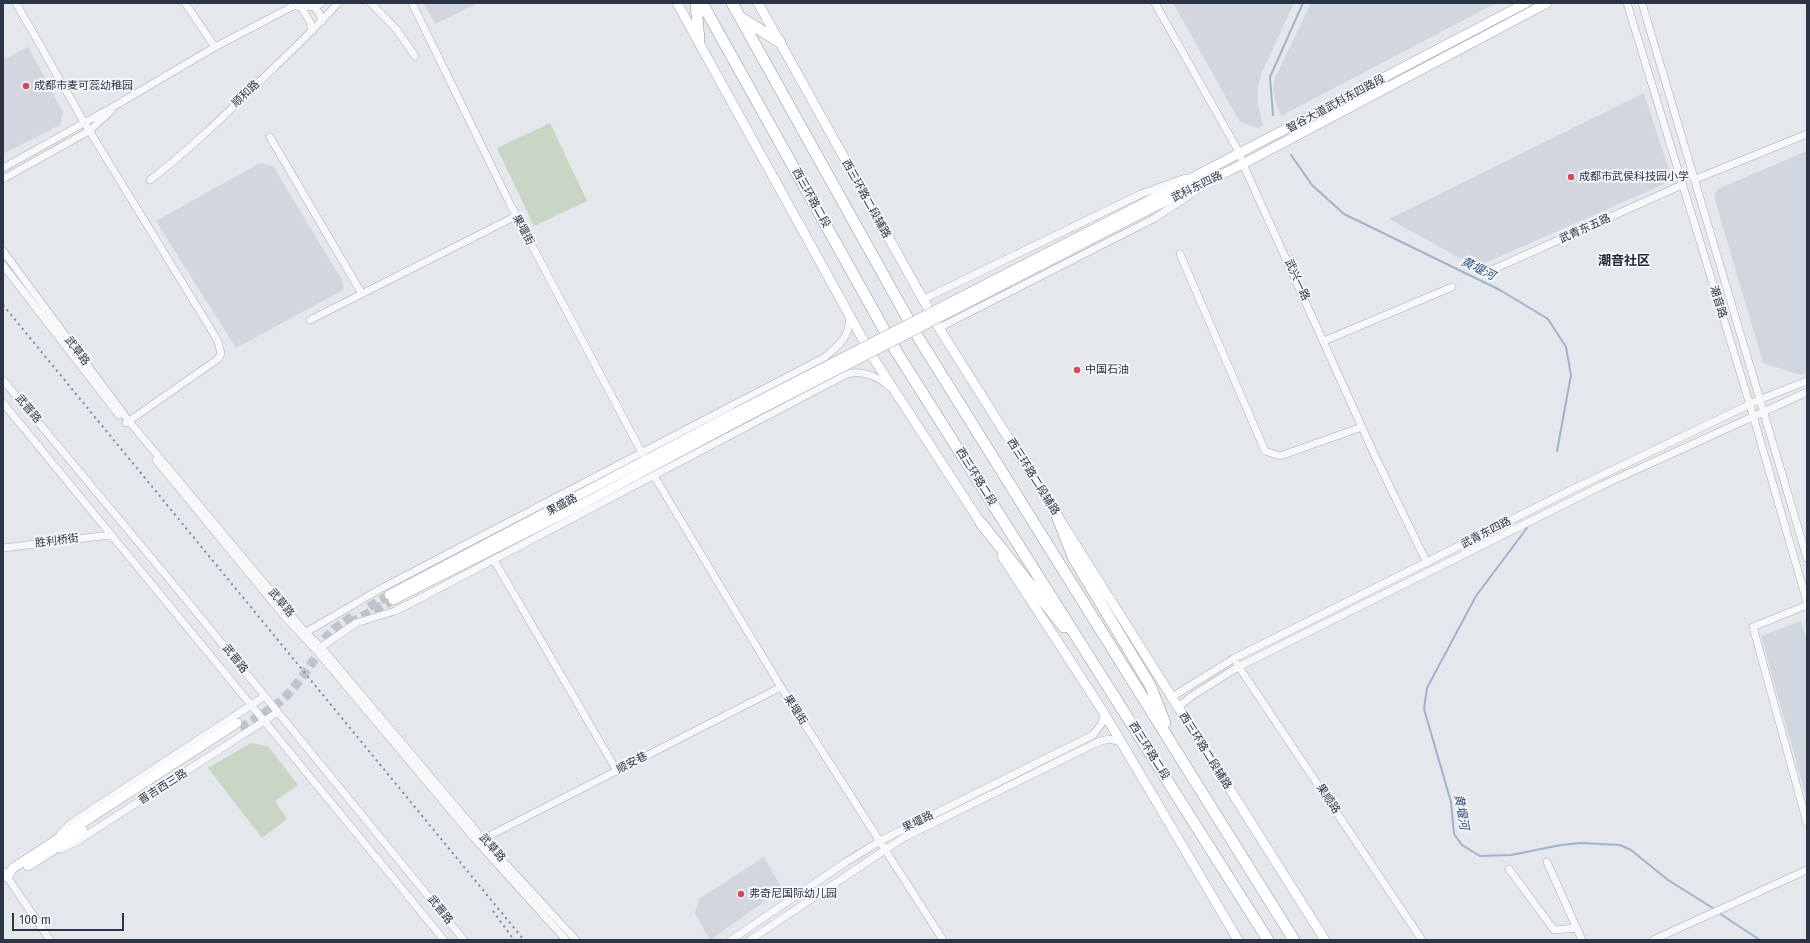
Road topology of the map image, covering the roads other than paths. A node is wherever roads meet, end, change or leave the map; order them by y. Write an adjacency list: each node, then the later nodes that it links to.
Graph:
1 (16, 3): 27 (street)
2 (185, 3): 24 (street)
3 (322, 3): 18 (street)
4 (338, 3): 20 (street, 顺和路)
5 (371, 3): 25 (street)
6 (412, 3): 41 (street, 果堰街)
7 (677, 3): 22 (main road)
8 (696, 3): 22 (highway)
9 (702, 3): 84 (highway, 西三环路二段)
10 (732, 3): 19 (highway)
11 (758, 3): 23 (main road, 西三环路二段辅路)
12 (1155, 3): 31 (street, 武兴一路)
13 (1526, 3): 31 (main road, 智谷大道武科东四路段)
14 (1547, 3): 32 (main road, 智谷大道武科东四路段)
15 (1627, 3): 39 (street, 潮音路)
16 (1642, 3): 36 (street, 潮音路)
17 (297, 4): 18 (street); 21 (street); 24 (street)
18 (312, 5): 20 (street)
19 (741, 18): 23 (highway); 95 (highway)
20 (322, 21): 21 (street, 顺和路)
21 (312, 31): 37 (street, 顺和路)
22 (699, 41): 49 (main road)
23 (780, 42): 48 (main road, 西三环路二段辅路)
24 (215, 47): 26 (street)
25 (415, 56)
26 (118, 104): 27 (street); 28 (street)
27 (84, 122): 28 (street); 33 (street)
28 (90, 131): 35 (street); 62 (street)
29 (1807, 134): 36 (street)
30 (270, 137): 47 (street)
31 (1240, 154): 32 (street, 武兴一路); 34 (main road, 智谷大道武科东四路段)
32 (1243, 164): 38 (main road, 武科东四路); 52 (street, 武兴一路)
33 (3, 168)
34 (1201, 172): 40 (main road, 智谷大道武科东四路段); 48 (street)
35 (3, 179)
36 (1696, 179): 57 (street, 潮音路)
37 (150, 180)
38 (1211, 180): 40 (main road, 武科东四路); 51 (street)
39 (1682, 185): 45 (street, 武青东五路); 59 (street, 潮音路)
40 (1147, 206): 68 (main road, 果盛路, bridge)
41 (516, 216): 47 (street); 64 (street, 果堰街)
42 (3, 251): 62 (street, 武草路)
43 (1180, 254): 63 (street)
44 (3, 265): 62 (street, 武草路)
45 (1487, 272)
46 (1452, 288): 52 (street)
47 (362, 294): 50 (street)
48 (922, 300): 51 (main road, 西三环路二段辅路)
49 (849, 314): 55 (main road); 64 (street)
50 (310, 320)
51 (939, 328): 70 (main road, 西三环路二段辅路)
52 (1324, 341): 63 (street, 武兴一路)
53 (3, 380): 86 (street, 武晋路)
54 (1807, 380): 57 (street, 武青东四路)
55 (895, 391): 66 (street); 71 (main road)
56 (1807, 392): 60 (street, 武青东四路)
57 (1761, 400): 59 (street, 武青东四路); 60 (street, 潮音路)
58 (3, 403): 73 (street, 武晋路)
59 (1750, 405): 61 (street, 潮音路); 77 (street, 武青东四路)
60 (1764, 410): 61 (street, 武青东四路); 75 (street, 潮音路)
61 (1753, 416): 79 (street, 潮音路); 83 (street, 武青东四路)
62 (127, 422): 80 (street, 武草路)
63 (1362, 427): 77 (street, 武兴一路)
64 (642, 453): 65 (street)
65 (612, 468): 68 (street); 69 (street)
66 (654, 476): 67 (street); 85 (street, 果堰街)
67 (622, 493): 68 (street); 72 (street)
68 (571, 505): 69 (street); 72 (street); 78 (main road, 果盛路)
69 (538, 508): 80 (street)
70 (1057, 516): 87 (main road, 西三环路二段辅路); 95 (highway)
71 (981, 524): 84 (highway); 91 (main road)
72 (547, 533): 76 (street)
73 (110, 535): 74 (street, 胜利桥街); 88 (street, 武晋路)
74 (3, 548)
75 (1807, 558)
76 (494, 560): 81 (street); 96 (street)
77 (1427, 563): 82 (street, 武青东四路)
78 (391, 598)
79 (1807, 604): 97 (street)
80 (303, 634): 81 (street, 武草路)
81 (319, 648): 98 (street, 武草路); 110 (street, 武草路)
82 (1233, 659): 83 (street, 果顺路); 87 (street, 武青东四路)
83 (1238, 667): 89 (street, 武青东四路); 119 (street, 果顺路)
84 (1098, 669): 116 (highway, 西三环路二段)
85 (780, 687): 96 (street, 顺安巷); 99 (street, 果堰街)
86 (265, 696): 88 (street, 晋吉西三路); 90 (street, 武晋路)
87 (1172, 697): 89 (main road, 西三环路二段辅路)
88 (251, 704): 92 (street, 武晋路); 101 (street, 晋吉西三路)
89 (1178, 707): 118 (main road, 西三环路二段辅路)
90 (278, 712): 92 (street, 晋吉西三路); 109 (street, 武晋路)
91 (1104, 713): 94 (main road); 99 (street, 果堰路)
92 (266, 721): 101 (street, 晋吉西三路); 108 (street, 武晋路)
93 (239, 726): 101 (main road, 晋吉西三路)
94 (1121, 742): 100 (street, 果堰路); 115 (main road)
95 (1174, 746): 117 (highway)
96 (616, 771): 98 (street, 顺安巷)
97 (1807, 823)
98 (483, 839): 111 (street, 武草路)
99 (880, 841): 100 (street, 果堰街); 112 (street, 果堰路)
100 (886, 849): 113 (street, 果堰路); 114 (street, 果堰街)
101 (44, 854): 105 (main road, 晋吉西三路)
102 (1547, 862): 106 (street)
103 (1509, 869): 106 (street)
104 (1807, 870): 121 (street)
105 (4, 876): 107 (street)
106 (1576, 928): 120 (street)
107 (50, 940)
108 (444, 940)
109 (464, 940)
110 (566, 940)
111 (576, 940)
112 (731, 940)
113 (750, 940)
114 (943, 940)
115 (1238, 940)
116 (1268, 940)
117 (1294, 940)
118 (1325, 940)
119 (1422, 940)
120 (1582, 940)
121 (1653, 940)

